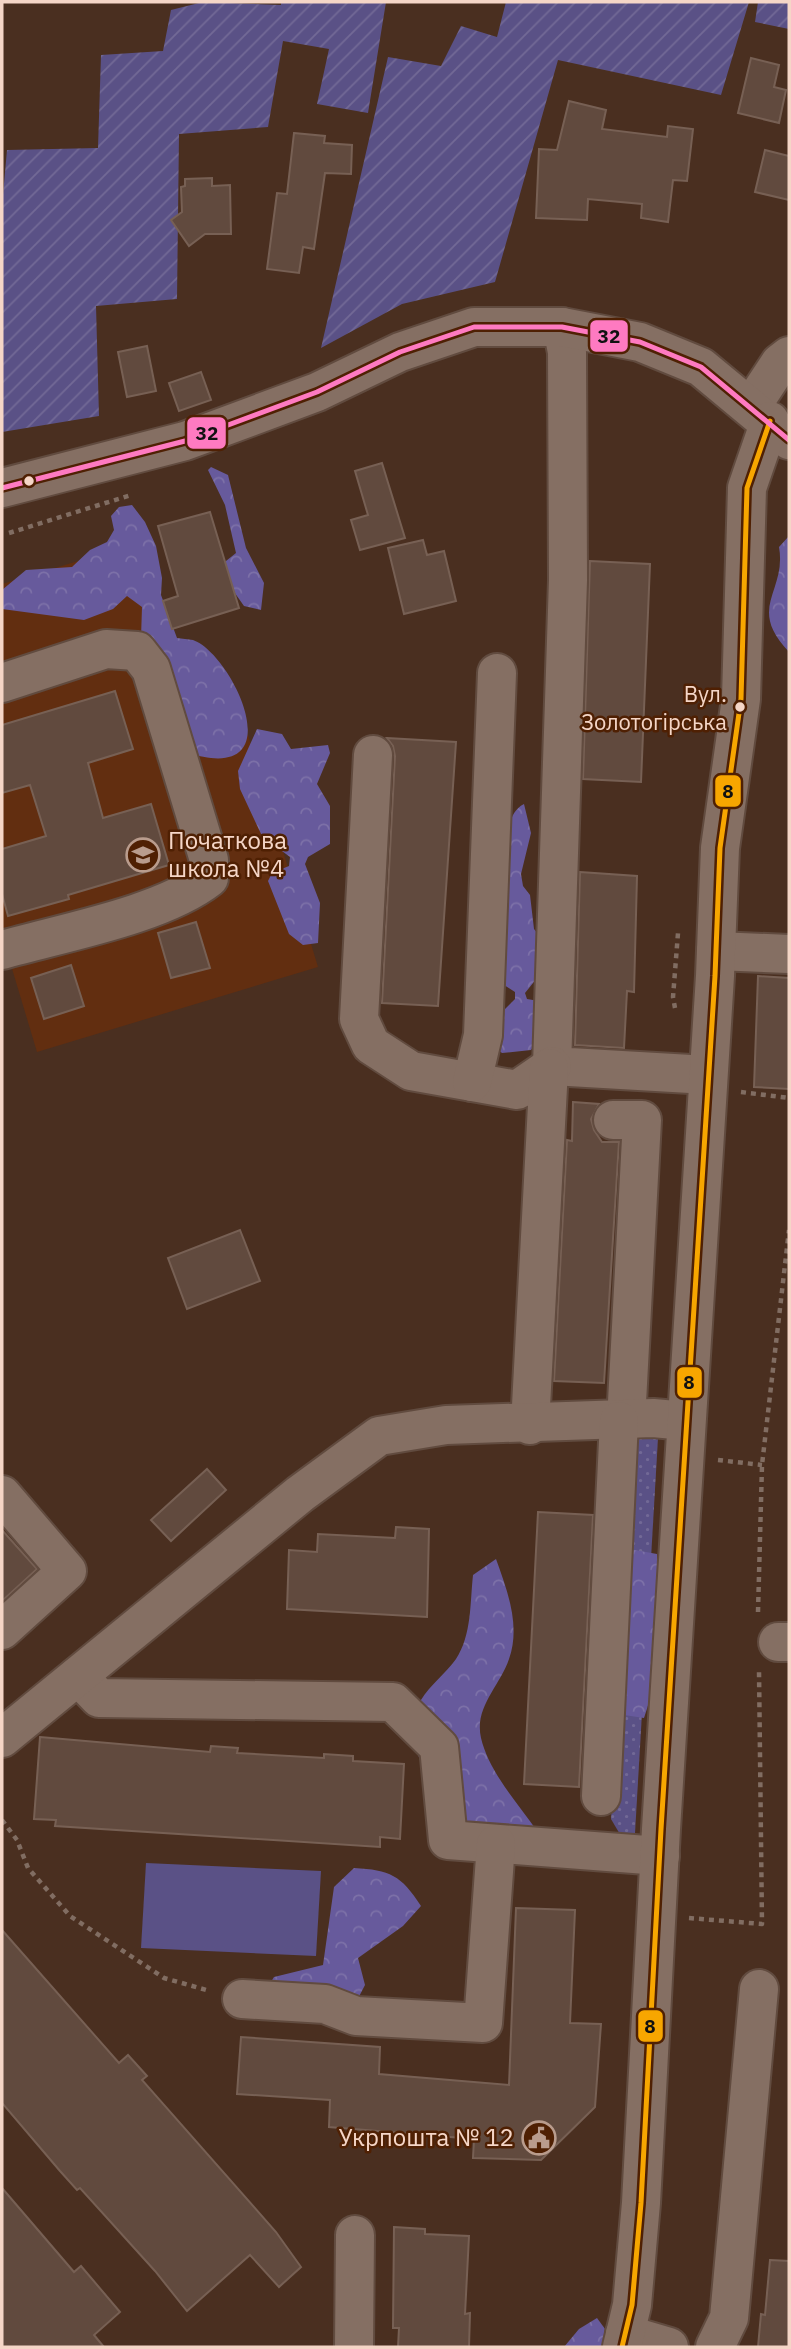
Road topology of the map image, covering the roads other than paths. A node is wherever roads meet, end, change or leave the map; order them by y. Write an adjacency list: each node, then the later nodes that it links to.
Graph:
1 (562, 327): 3 (street); 4 (street); 11 (street)
2 (789, 355): 3 (street)
3 (770, 423): 9 (street)
4 (2, 488)
5 (497, 673): 12 (street)
6 (2, 682): 8 (street)
7 (373, 755): 12 (street)
8 (2, 950)
9 (716, 951): 10 (street); 13 (street)
10 (789, 954)
11 (551, 1067): 12 (street); 13 (street); 17 (street)
12 (472, 1082)
13 (721, 1083): 16 (street)
14 (612, 1119): 15 (street)
15 (622, 1421): 16 (street); 17 (street); 22 (street)
16 (686, 1421): 24 (street)
17 (530, 1425): 20 (street)
18 (2, 1495): 19 (street)
19 (2, 1630)
20 (78, 1676): 21 (street); 23 (street)
21 (2, 1738)
22 (601, 1796)
23 (496, 1844): 24 (street); 26 (street)
24 (660, 1856): 28 (street)
25 (759, 1989): 31 (street)
26 (242, 1999)
27 (355, 2235): 29 (street)
28 (624, 2341): 30 (street)
29 (354, 2347)
30 (669, 2347)
31 (715, 2347)

